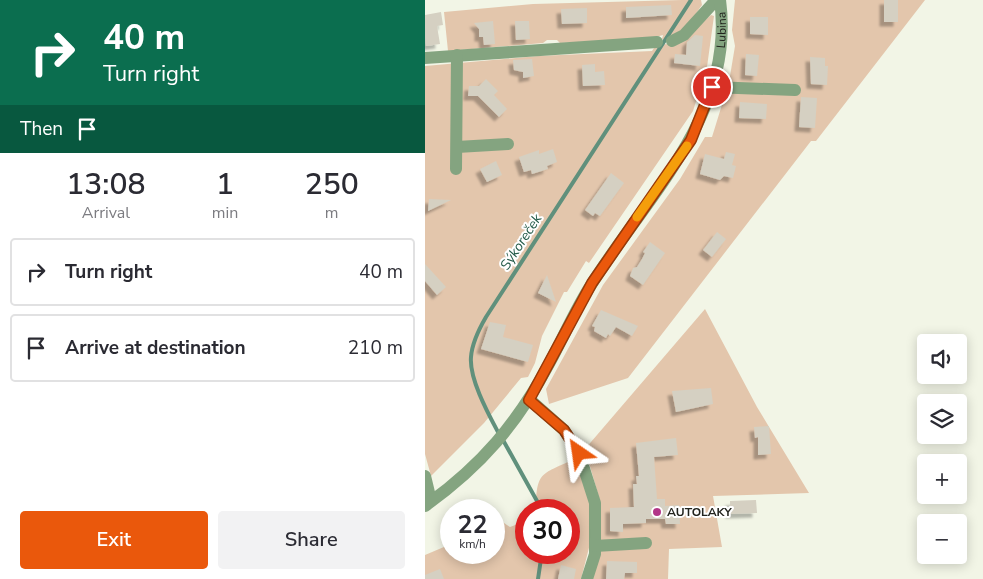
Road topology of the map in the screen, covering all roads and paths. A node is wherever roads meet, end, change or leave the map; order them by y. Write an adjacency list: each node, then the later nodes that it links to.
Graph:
1 (716, 0): 3 (street)
2 (721, 0): 7 (street, Lubina)
3 (672, 41)
4 (657, 42): 5 (street)
5 (457, 55): 6 (street); 10 (street)
6 (425, 58)
7 (712, 87): 8 (street); 12 (street, Lubina)
8 (795, 90)
9 (508, 144): 10 (street)
10 (457, 147): 11 (street)
11 (456, 169)
12 (529, 400): 14 (street, Lubina); 16 (street)
13 (425, 476): 14 (street)
14 (428, 503)
15 (646, 543): 16 (street)
16 (595, 546): 17 (street)
17 (587, 579)

